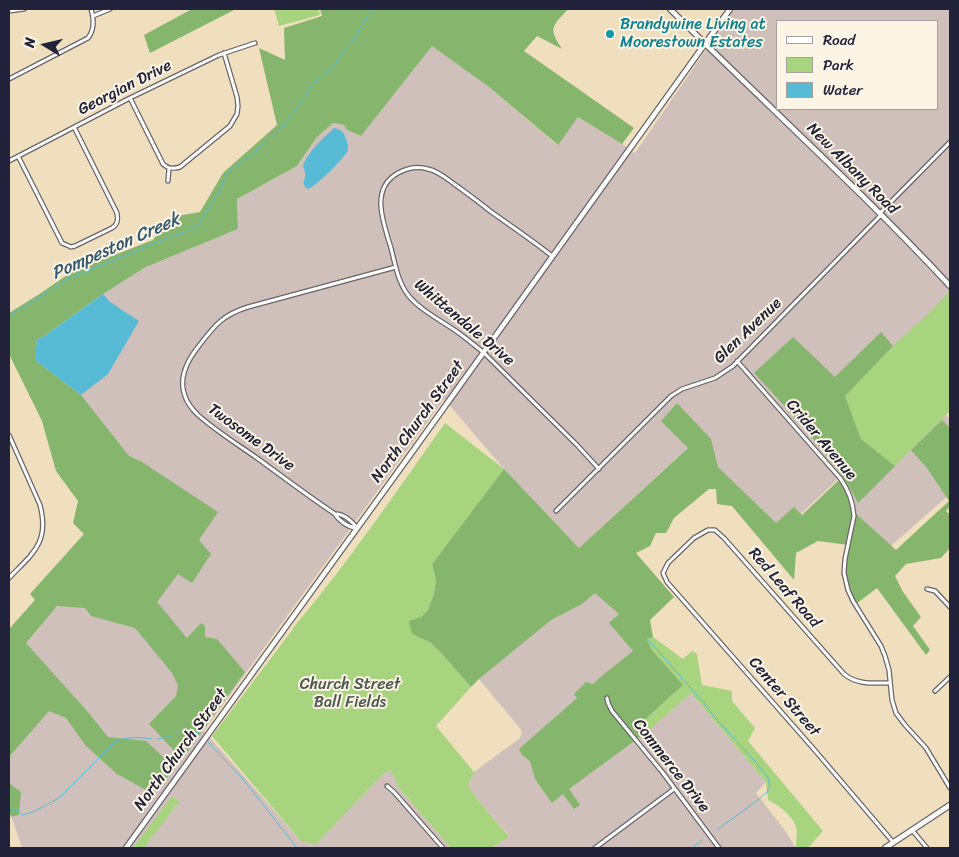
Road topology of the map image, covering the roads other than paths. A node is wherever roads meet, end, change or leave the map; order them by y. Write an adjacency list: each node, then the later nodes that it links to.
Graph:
1 (24, 9): 6 (street)
2 (91, 9): 7 (street)
3 (110, 9): 7 (street)
4 (670, 9): 9 (main road, New Albany Road)
5 (730, 9): 9 (main road, North Church Street)
6 (9, 11)
7 (93, 16): 11 (street)
8 (256, 43): 10 (street, Georgian Drive)
9 (705, 43): 19 (main road, New Albany Road); 20 (main road, North Church Street)
10 (224, 53): 12 (street, Georgian Drive); 17 (street)
11 (9, 79)
12 (130, 98): 13 (street, Georgian Drive); 17 (street)
13 (74, 127): 15 (street, Georgian Drive); 15 (street)
14 (950, 142): 19 (street, Glen Avenue)
15 (18, 156): 16 (street, Georgian Drive)
16 (9, 161)
17 (170, 168): 18 (street)
18 (168, 181)
19 (881, 214): 22 (main road, New Albany Road); 24 (street, Glen Avenue)
20 (552, 256): 21 (street, Whittendale Drive); 23 (main road, North Church Street)
21 (396, 267): 23 (street, Whittendale Drive); 28 (street, Twosome Drive)
22 (950, 286)
23 (483, 352): 26 (street, Whittendale Drive); 28 (main road, North Church Street)
24 (737, 361): 26 (street, Glen Avenue); 34 (street, Crider Avenue)
25 (9, 435): 30 (street)
26 (599, 468): 27 (street, Glen Avenue)
27 (556, 511)
28 (357, 528): 43 (main road, North Church Street)
29 (665, 566): 34 (street, Red Leaf Road); 42 (street, Center Street)
30 (9, 578)
31 (927, 589): 32 (street)
32 (950, 607)
33 (950, 677): 35 (street)
34 (890, 683): 38 (street, Crider Avenue)
35 (935, 690)
36 (607, 698): 39 (street, Commerce Drive)
37 (387, 786): 44 (street)
38 (950, 788)
39 (674, 789): 45 (street); 46 (street, Commerce Drive)
40 (950, 805): 41 (main road)
41 (912, 830): 42 (main road); 48 (street)
42 (893, 842): 47 (main road)
43 (126, 848)
44 (443, 848)
45 (595, 848)
46 (719, 848)
47 (885, 848)
48 (927, 848)

